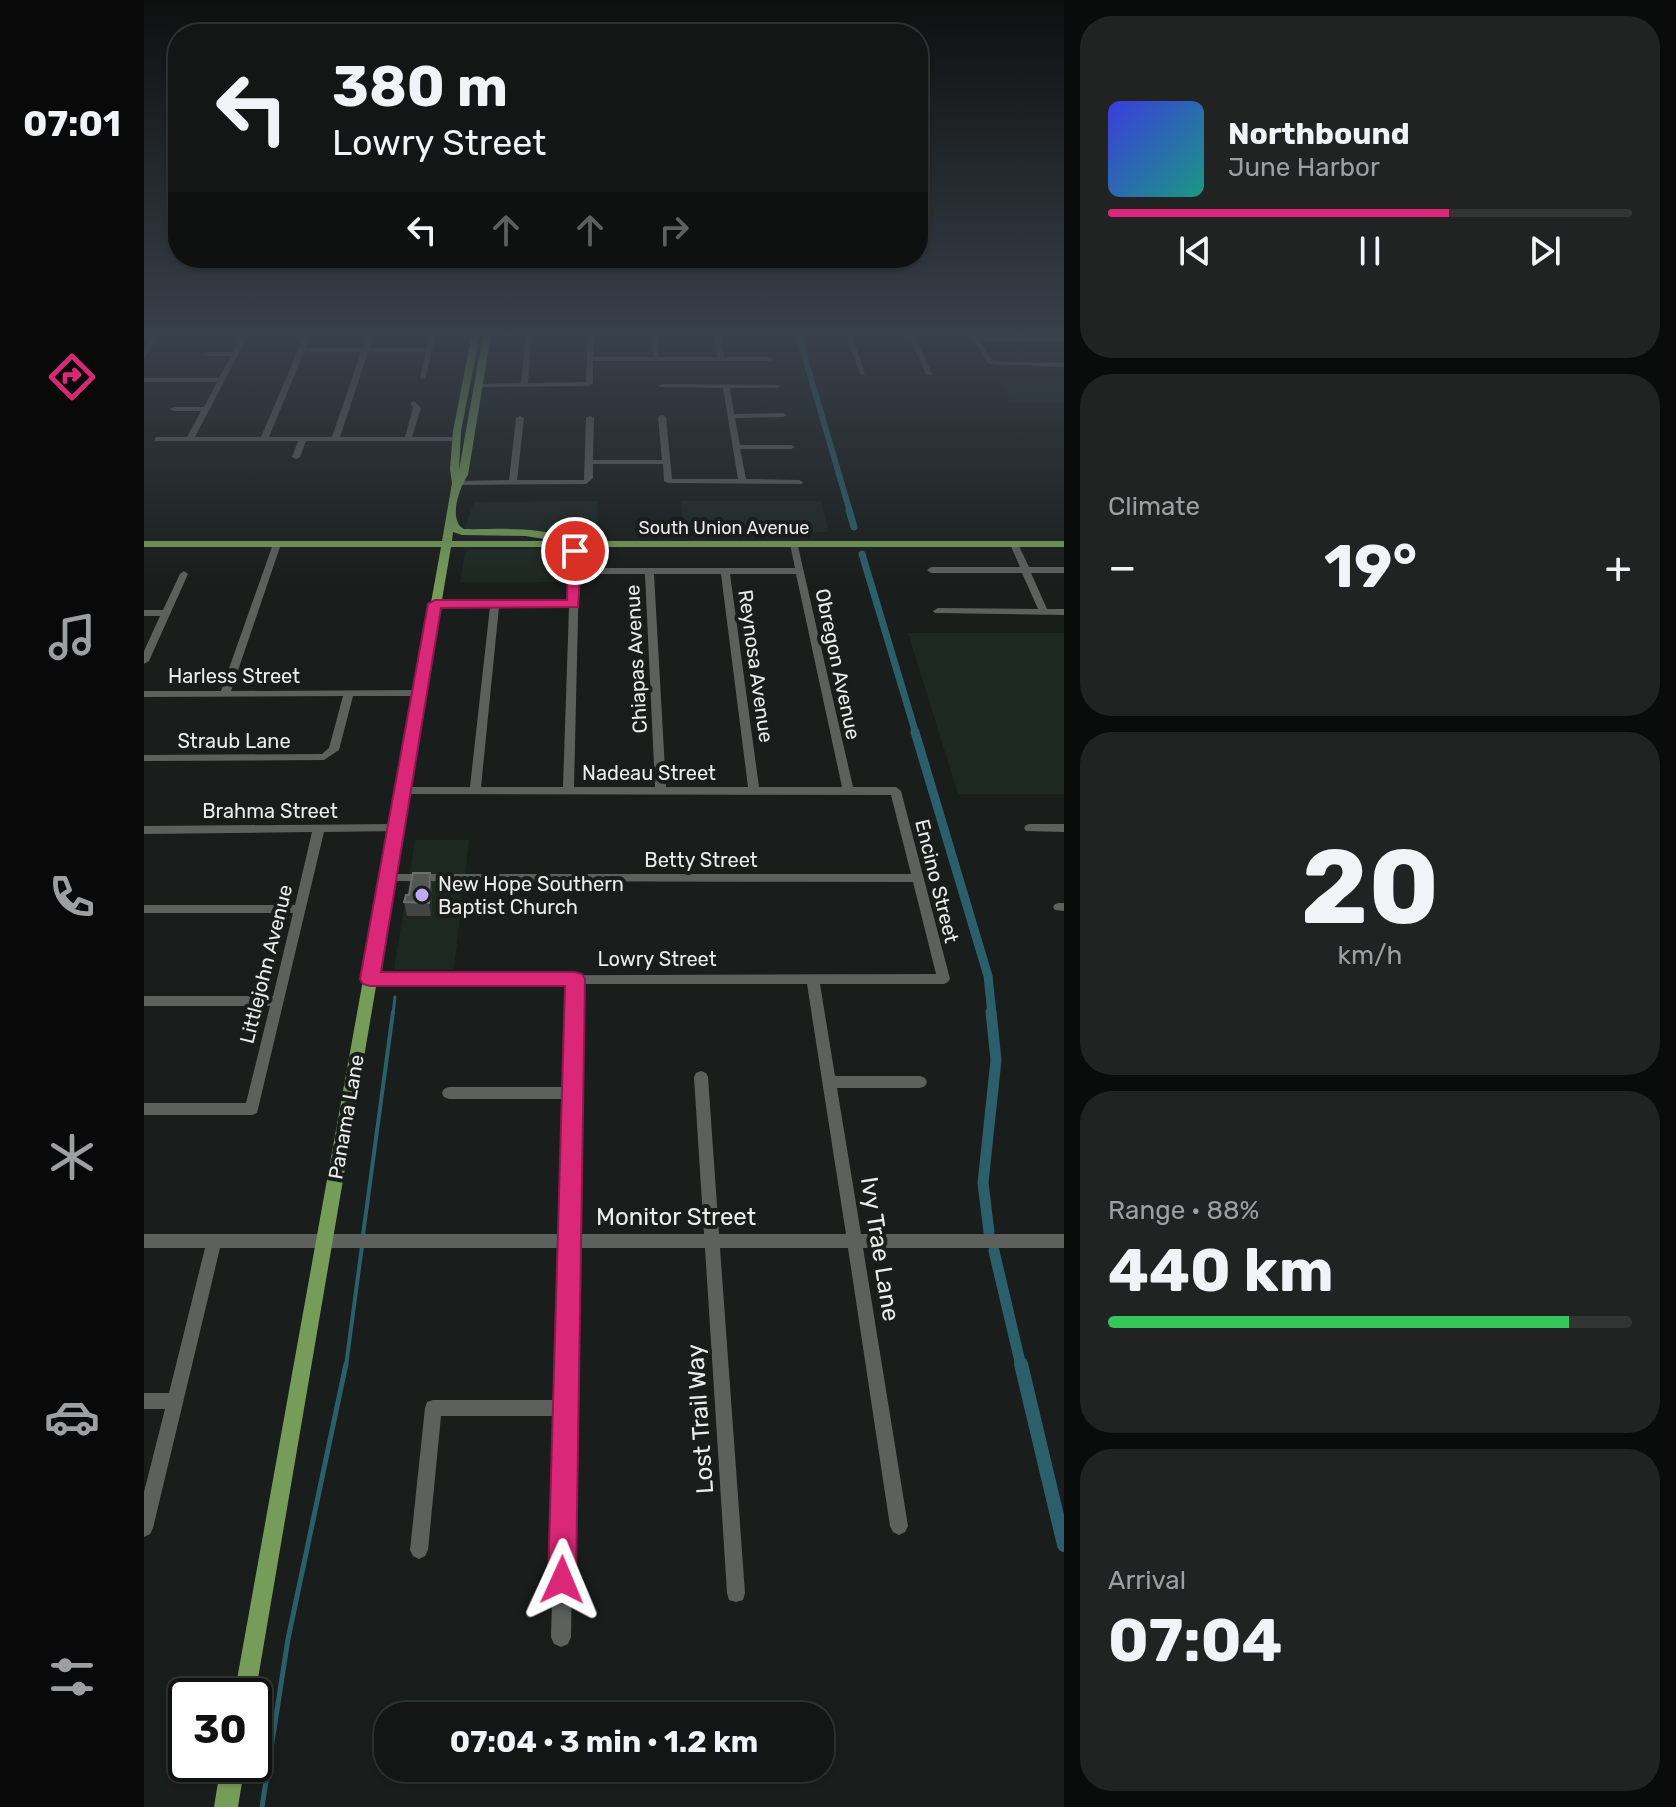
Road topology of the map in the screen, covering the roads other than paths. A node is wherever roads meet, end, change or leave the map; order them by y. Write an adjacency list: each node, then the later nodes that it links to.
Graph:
1 (201, 418): 12 (street)
2 (273, 418): 13 (street)
3 (342, 418): 15 (street)
4 (414, 418): 16 (street)
5 (461, 418): 17 (main road)
6 (473, 418): 23 (main road)
7 (520, 418): 24 (street)
8 (590, 418): 21 (street)
9 (662, 418): 22 (street)
10 (731, 418): 18 (street)
11 (158, 439): 12 (street)
12 (190, 439): 13 (street)
13 (264, 439): 14 (street)
14 (303, 439): 15 (street); 20 (street)
15 (335, 439): 16 (street)
16 (408, 439): 17 (street)
17 (457, 439): 23 (main road); 27 (main road, Panama Lane)
18 (736, 447): 19 (street); 25 (street)
19 (791, 447)
20 (296, 457)
21 (590, 462): 22 (street); 24 (street)
22 (665, 462): 25 (street)
23 (464, 474): 27 (main road)
24 (513, 482): 27 (street)
25 (742, 482): 26 (street)
26 (799, 482)
27 (457, 483): 28 (main road, Panama Lane)
28 (450, 519): 30 (main road); 33 (main road, Panama Lane)
29 (144, 538): 33 (main road, South Union Avenue)
30 (558, 538): 31 (main road, South Union Avenue); 34 (main road, South Union Avenue)
31 (590, 538): 32 (main road, South Union Avenue); 34 (main road)
32 (1064, 538)
33 (446, 541): 34 (main road, South Union Avenue); 36 (main road, South Union Avenue); 49 (main road, Panama Lane)
34 (530, 541): 37 (main road, South Union Avenue)
35 (144, 544): 36 (main road, South Union Avenue)
36 (277, 544): 61 (street)
37 (575, 544): 38 (main road, South Union Avenue); 44 (street)
38 (794, 544): 39 (main road, South Union Avenue); 46 (street, Obregon Avenue)
39 (1014, 544): 40 (main road, South Union Avenue); 42 (street)
40 (1064, 544)
41 (931, 570): 42 (street)
42 (1025, 570): 43 (street); 53 (street)
43 (1064, 570)
44 (575, 571): 47 (street); 51 (street)
45 (725, 571): 46 (street, Reynosa Avenue); 47 (street); 67 (street, Reynosa Avenue)
46 (800, 571): 68 (street, Obregon Avenue)
47 (649, 572): 66 (street, Chiapas Avenue)
48 (184, 574): 56 (street)
49 (435, 604): 50 (street); 59 (main road, Panama Lane)
50 (495, 604): 51 (street); 64 (street)
51 (573, 604): 65 (street)
52 (938, 611): 53 (street)
53 (1044, 612): 54 (street)
54 (1064, 612)
55 (144, 613): 56 (street)
56 (166, 613): 57 (street)
57 (144, 661)
58 (349, 693): 59 (street, Harless Street); 61 (street, Harless Street); 62 (street, Straub Lane)
59 (419, 693): 63 (main road, Panama Lane)
60 (144, 694): 61 (street, Harless Street)
61 (225, 694)
62 (144, 758)
63 (402, 791): 64 (street, Nadeau Street); 71 (main road, Panama Lane)
64 (475, 791): 65 (street, Nadeau Street)
65 (568, 791): 66 (street, Nadeau Street)
66 (661, 791): 67 (street, Nadeau Street)
67 (754, 791): 68 (street, Nadeau Street)
68 (848, 791): 69 (street, Nadeau Street)
69 (896, 791): 76 (street, Encino Street)
70 (319, 828): 71 (street, Brahma Street); 74 (street, Brahma Street); 78 (street, Littlejohn Avenue)
71 (396, 828): 75 (main road, Panama Lane)
72 (1030, 828): 73 (street)
73 (1064, 828)
74 (144, 830)
75 (387, 878): 76 (street, Betty Street); 79 (main road, Panama Lane)
76 (918, 878): 82 (street, Encino Street)
77 (144, 909): 78 (street)
78 (300, 909): 84 (street, Littlejohn Avenue)
79 (370, 979): 80 (street, Lowry Street); 97 (main road, Panama Lane)
80 (575, 979): 81 (street, Lowry Street); 89 (street)
81 (813, 979): 82 (street, Lowry Street); 86 (street, Ivy Trae Lane)
82 (944, 979)
83 (144, 1001): 84 (street)
84 (278, 1001): 90 (street, Littlejohn Avenue)
85 (701, 1077): 93 (street, Lost Trail Way)
86 (829, 1082): 87 (street); 94 (street, Ivy Trae Lane)
87 (920, 1082)
88 (449, 1093): 89 (street)
89 (573, 1093): 92 (street)
90 (144, 1109)
91 (144, 1241): 96 (street, Monitor Street)
92 (570, 1241): 93 (street, Monitor Street); 97 (street, Monitor Street); 100 (street)
93 (712, 1241): 94 (street, Monitor Street); 104 (street, Lost Trail Way)
94 (854, 1241): 95 (street, Monitor Street); 101 (street, Ivy Trae Lane)
95 (1064, 1241)
96 (214, 1242): 97 (street, Monitor Street); 99 (street)
97 (324, 1242): 106 (main road, Panama Lane)
98 (144, 1401): 99 (street)
99 (175, 1401): 102 (street)
100 (566, 1408): 103 (street); 105 (street)
101 (899, 1526)
102 (144, 1528)
103 (419, 1550)
104 (736, 1593)
105 (561, 1637)
106 (248, 1678)
107 (230, 1782): 108 (main road)
108 (226, 1807)

